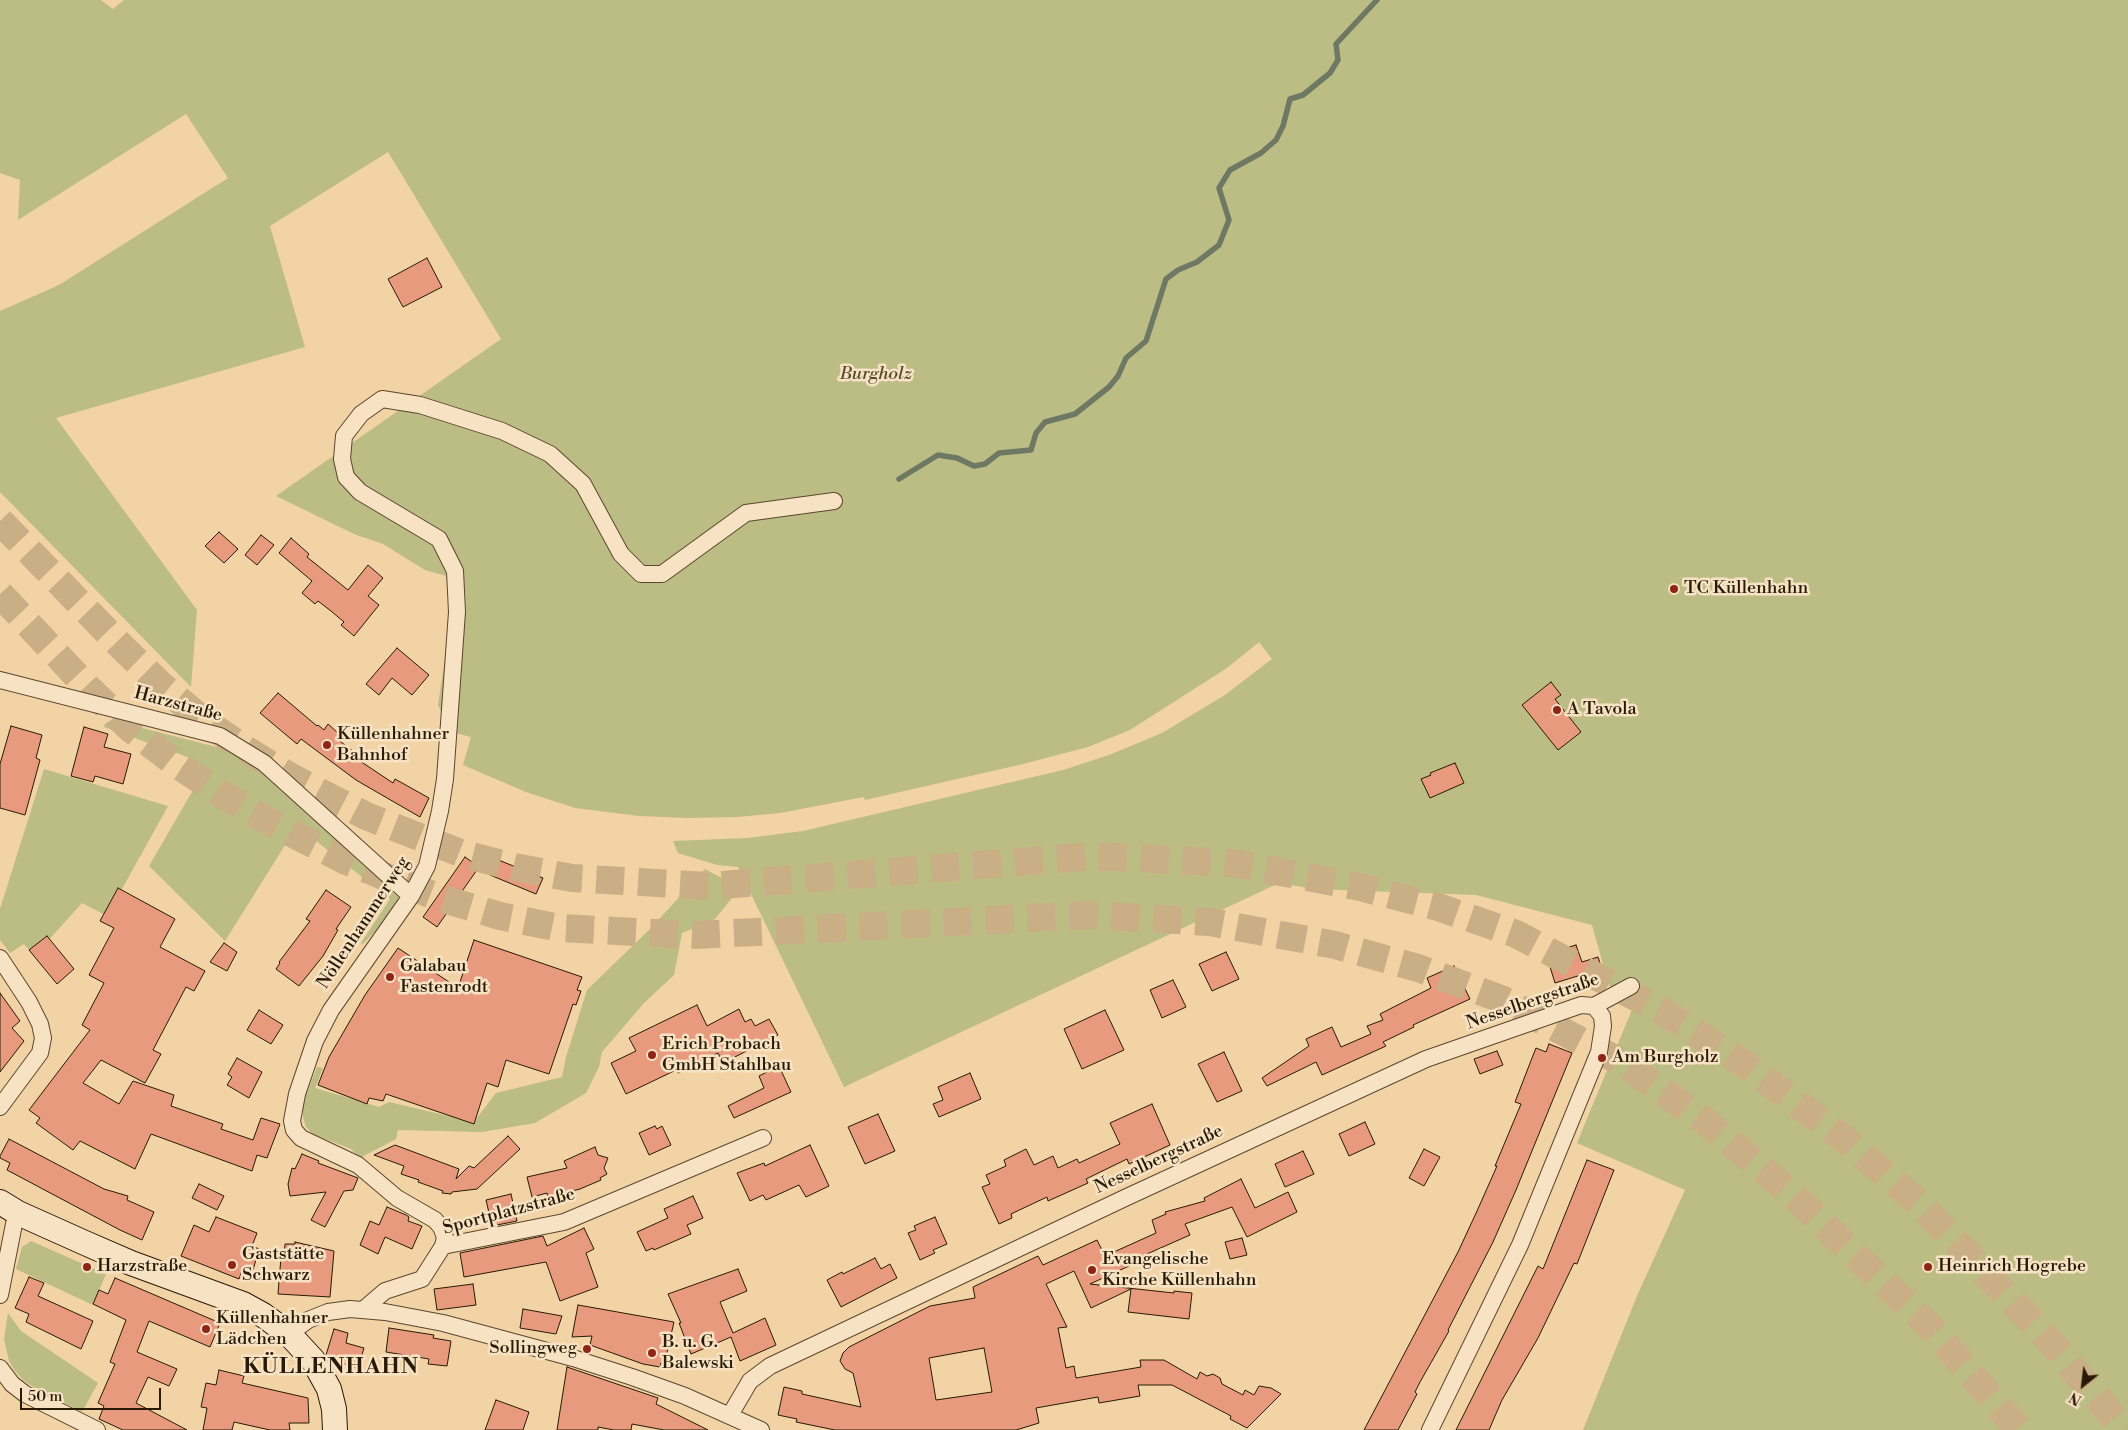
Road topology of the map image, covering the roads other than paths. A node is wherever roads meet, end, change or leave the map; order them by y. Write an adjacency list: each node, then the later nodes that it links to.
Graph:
1 (834, 501): 3 (street, Nöllenhammerweg)
2 (0, 680): 3 (street, Harzstraße)
3 (411, 896): 10 (street, Nöllenhammerweg)
4 (0, 958): 7 (street)
5 (1631, 986): 6 (street, Nesselbergstraße)
6 (1594, 1006): 15 (street, Nesselbergstraße); 19 (street)
7 (0, 1107)
8 (763, 1138): 10 (street, Sportplatzstraße)
9 (9, 1207): 11 (street); 13 (street)
10 (443, 1246): 12 (street, Sportplatzstraße)
11 (0, 1294)
12 (364, 1309): 13 (street); 15 (street)
13 (289, 1334): 17 (street)
14 (0, 1368): 16 (street)
15 (730, 1415): 18 (street)
16 (97, 1430)
17 (335, 1430)
18 (761, 1430)
19 (1430, 1430)

